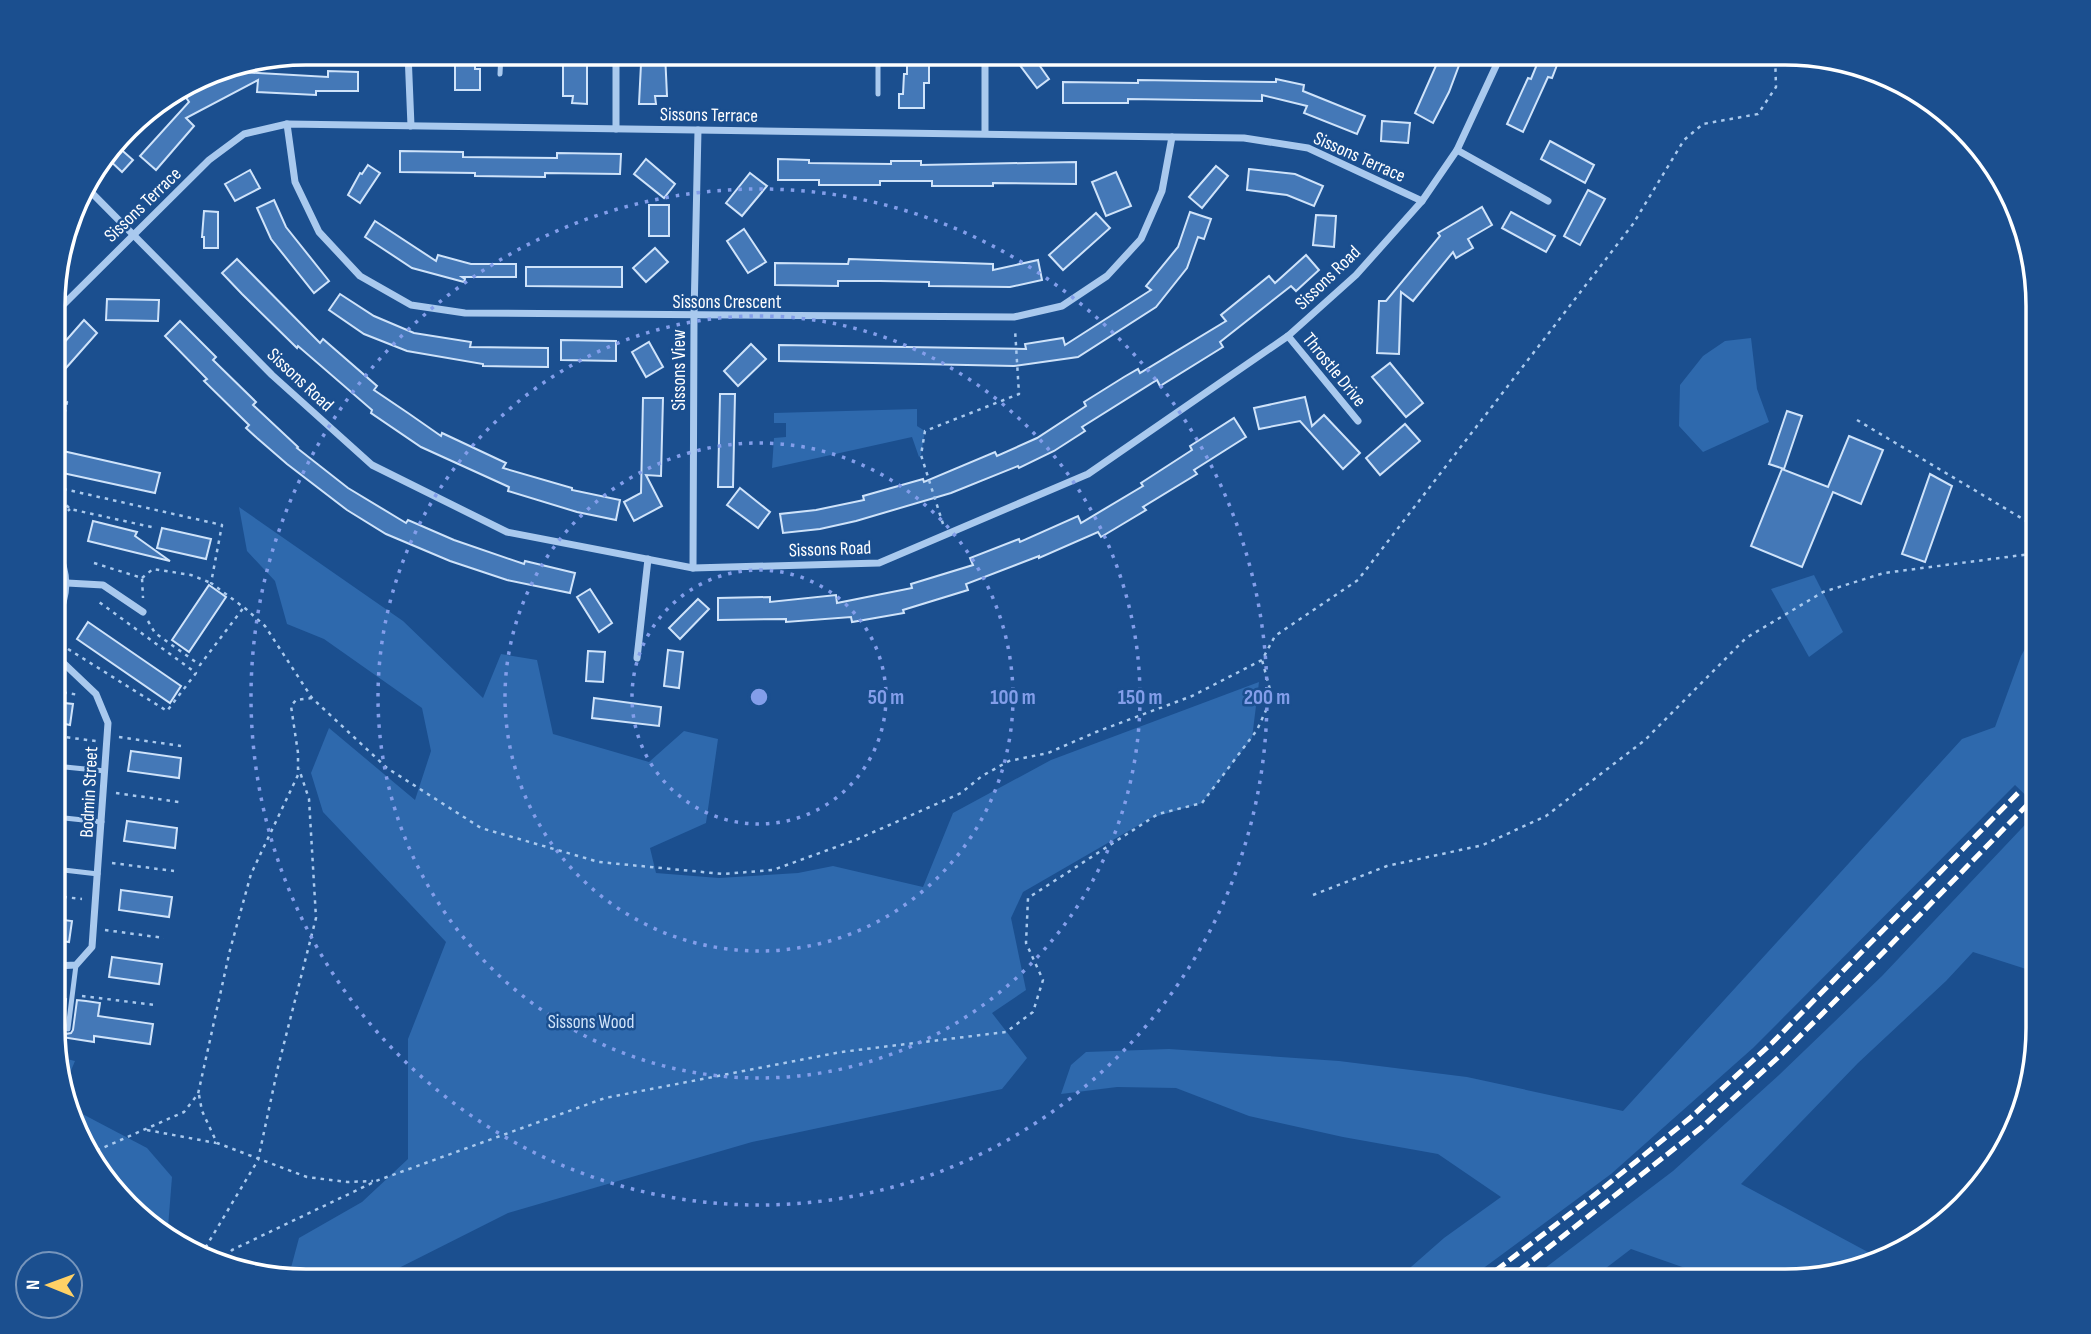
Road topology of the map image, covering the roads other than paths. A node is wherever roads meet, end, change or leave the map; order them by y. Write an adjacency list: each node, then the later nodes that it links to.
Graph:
1 (409, 65): 10 (street)
2 (500, 65): 7 (lane)
3 (616, 65): 11 (street)
4 (878, 65): 8 (lane)
5 (985, 65): 13 (street)
6 (1496, 65): 15 (street, Sissons Road)
7 (500, 74)
8 (878, 94)
9 (287, 124): 10 (street, Sissons Terrace); 19 (street, Sissons Terrace); 21 (street, Sissons Crescent)
10 (411, 126): 11 (street, Sissons Terrace)
11 (616, 129): 12 (street, Sissons Terrace)
12 (698, 130): 13 (street, Sissons Terrace); 21 (street, Sissons View)
13 (985, 133): 14 (street, Sissons Terrace)
14 (1172, 136): 17 (street, Sissons Terrace); 21 (street, Sissons Crescent)
15 (1458, 150): 17 (street, Sissons Road); 18 (street)
16 (93, 194): 19 (street, Sissons Road)
17 (1422, 201): 22 (street, Sissons Road)
18 (1548, 201)
19 (133, 235): 20 (street, Sissons Terrace); 24 (street, Sissons Road)
20 (65, 303)
21 (694, 316): 25 (street, Sissons View)
22 (1288, 336): 23 (street, Throstle Drive); 25 (street, Sissons Road)
23 (1358, 421)
24 (648, 559): 25 (street, Sissons Road); 30 (street)
25 (693, 568)
26 (65, 570): 27 (street)
27 (67, 583): 28 (street); 29 (street)
28 (65, 597)
29 (143, 612)
30 (637, 658)
31 (65, 665): 33 (street, Bodmin Street)
32 (65, 767): 33 (lane)
33 (105, 771): 35 (street, Bodmin Street)
34 (65, 818): 35 (lane)
35 (102, 822): 37 (street, Bodmin Street)
36 (65, 870): 37 (lane)
37 (98, 874): 38 (street, Bodmin Street)
38 (76, 965): 39 (street); 40 (lane)
39 (65, 966)
40 (68, 1029)

